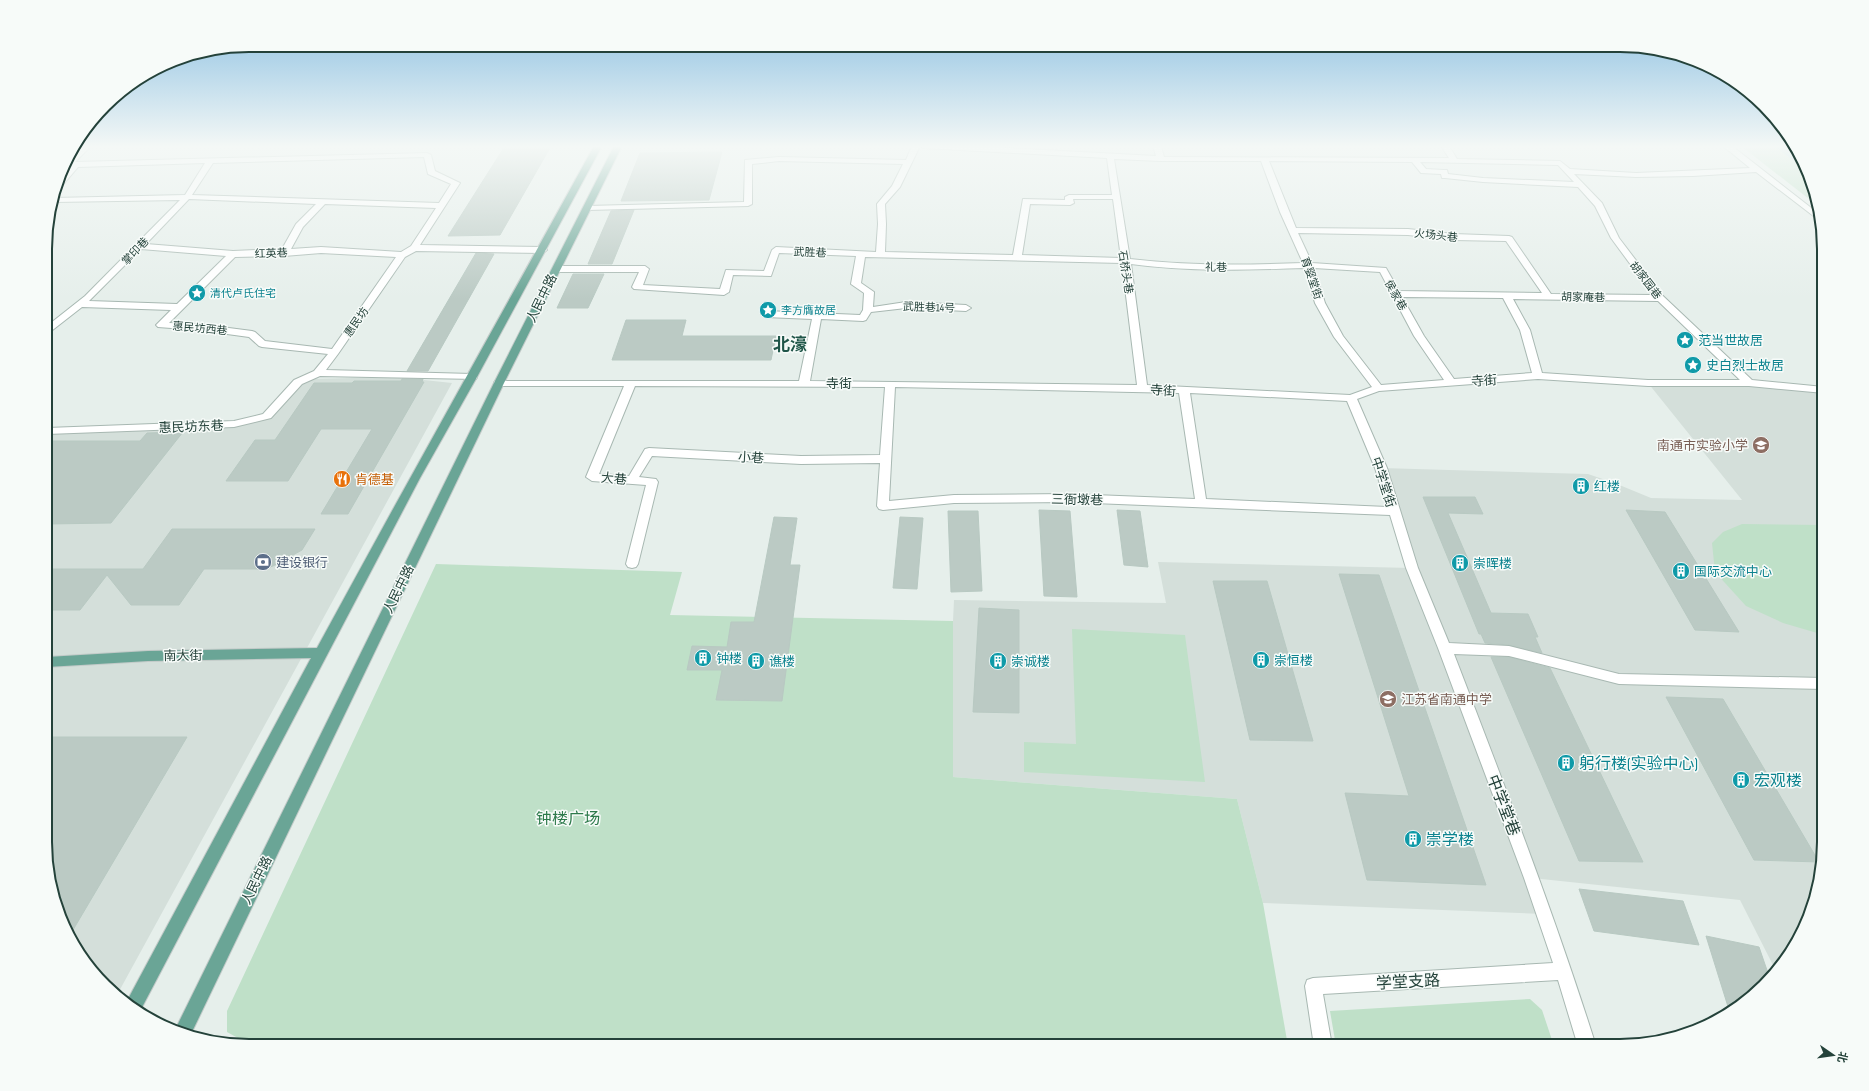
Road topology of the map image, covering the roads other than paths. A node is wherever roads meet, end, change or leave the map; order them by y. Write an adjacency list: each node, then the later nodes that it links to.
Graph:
1 (187, 197): 13 (street); 14 (street); 19 (street, 掌印巷)
2 (448, 197): 15 (street, 惠民坊)
3 (571, 197): 21 (main road, 人民中路)
4 (593, 197): 16 (main road, 人民中路)
5 (748, 197): 16 (street)
6 (887, 197): 26 (street)
7 (1069, 197): 27 (street)
8 (1111, 197): 9 (street)
9 (1115, 197): 28 (street, 石桥头巷)
10 (1278, 197): 18 (street, 育婴堂街)
11 (1591, 197): 34 (street, 胡家园巷)
12 (1792, 197): 17 (street)
13 (59, 200)
14 (323, 202): 15 (street); 22 (street)
15 (442, 206): 20 (street, 惠民坊)
16 (587, 208): 30 (main road, 人民中路)
17 (1813, 214)
18 (1293, 230): 29 (street, 育婴堂街); 33 (street, 火场头巷)
19 (140, 246): 23 (street, 红英巷); 35 (street, 掌印巷)
20 (414, 248): 21 (street); 25 (street, 惠民坊)
21 (543, 250): 45 (main road, 人民中路)
22 (284, 253): 23 (street, 红英巷); 25 (street, 红英巷)
23 (233, 254): 36 (street, 惠民坊西巷)
24 (860, 254): 26 (street, 武胜巷); 30 (street, 武胜巷); 38 (street)
25 (402, 255): 42 (street, 惠民坊)
26 (880, 255): 27 (street, 武胜巷)
27 (1017, 256): 28 (street, 武胜巷)
28 (1125, 261): 29 (street, 礼巷); 52 (street, 石桥头巷)
29 (1309, 265): 31 (street, 侯家巷); 53 (street, 育婴堂街)
30 (556, 269): 46 (main road, 人民中路)
31 (1395, 294): 32 (street, 胡家庵巷); 49 (street, 侯家巷)
32 (1506, 295): 33 (street, 胡家庵巷); 44 (street)
33 (1548, 296): 34 (street, 胡家庵巷)
34 (1660, 298): 50 (street, 胡家园巷)
35 (80, 304): 36 (street); 41 (street, 掌印巷)
36 (180, 307): 42 (street, 惠民坊西巷)
37 (966, 308): 38 (street, 武胜巷14号)
38 (868, 310): 40 (street, 武胜巷14号)
39 (766, 314): 40 (street)
40 (817, 316): 48 (street)
41 (52, 326)
42 (335, 352): 43 (street, 惠民坊)
43 (318, 373): 45 (street); 57 (street, 惠民坊东巷)
44 (1538, 376): 49 (street, 寺街); 50 (street, 寺街)
45 (472, 377): 65 (main road, 人民中路)
46 (499, 383): 47 (street, 寺街); 70 (main road, 人民中路)
47 (631, 383): 48 (street, 寺街); 59 (street, 大巷)
48 (804, 383): 51 (street, 寺街)
49 (1451, 383): 53 (street, 寺街)
50 (1749, 383): 54 (street, 寺街)
51 (890, 384): 52 (street, 寺街); 58 (street, 三衙墩巷)
52 (1142, 388): 55 (street, 寺街)
53 (1378, 388): 56 (street, 寺街)
54 (1817, 389)
55 (1184, 391): 56 (street, 寺街); 60 (street)
56 (1351, 398): 61 (street, 中学堂街)
57 (52, 431)
58 (886, 459): 59 (street, 小巷); 60 (street, 三衙墩巷)
59 (632, 480): 62 (street, 大巷)
60 (1201, 504): 61 (street, 三衙墩巷)
61 (1394, 511): 63 (street, 中学堂街)
62 (632, 564)
63 (1412, 568): 64 (street, 中学堂巷)
64 (1445, 648): 67 (street); 68 (street, 中学堂巷)
65 (320, 653): 66 (main road, 南大街); 69 (main road, 人民中路)
66 (52, 662)
67 (1817, 684)
68 (1564, 971): 71 (street, 学堂支路); 72 (street, 中学堂巷)
69 (135, 1002)
70 (184, 1028)
71 (1322, 1039)
72 (1585, 1039)

